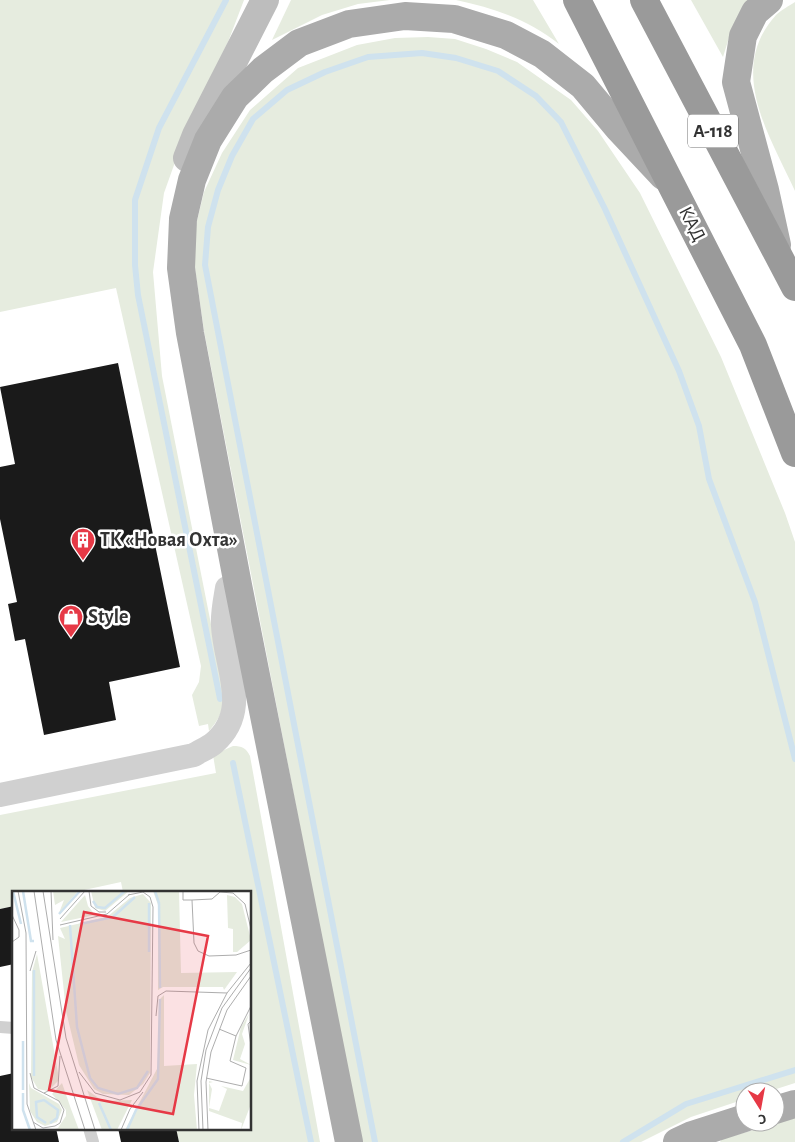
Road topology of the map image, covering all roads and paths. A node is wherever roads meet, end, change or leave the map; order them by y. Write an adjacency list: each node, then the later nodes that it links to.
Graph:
1 (265, 0): 9 (main road)
2 (577, 0): 5 (highway, КАД)
3 (644, 0): 6 (highway, А-118)
4 (769, 0): 6 (main road)
5 (673, 186): 8 (highway, КАД); 13 (main road)
6 (781, 261): 7 (highway, А-118)
7 (795, 288)
8 (795, 453)
9 (227, 588): 10 (street); 12 (main road)
10 (0, 795)
11 (735, 1121): 14 (main road)
12 (336, 1142)
13 (348, 1142)
14 (677, 1142)

